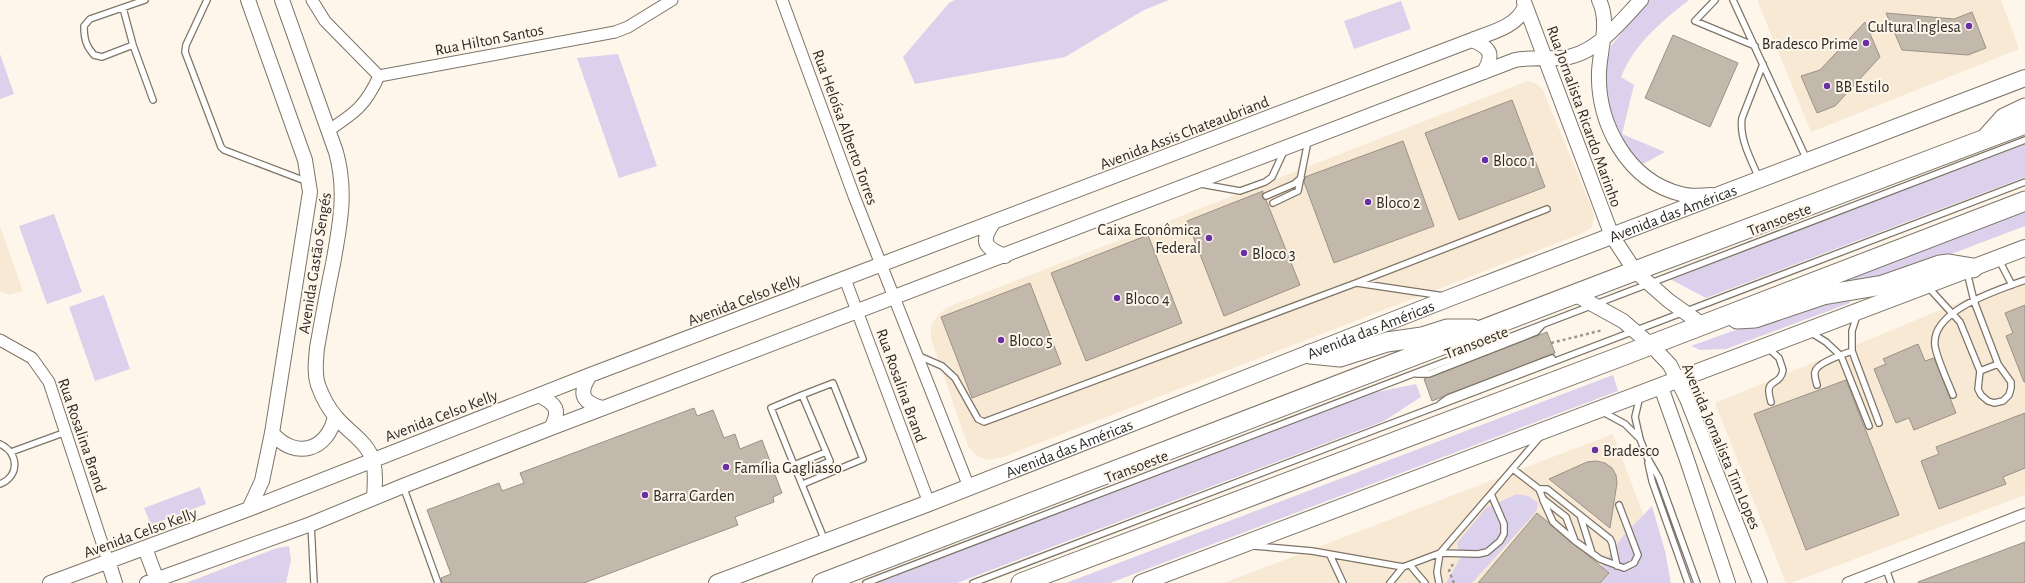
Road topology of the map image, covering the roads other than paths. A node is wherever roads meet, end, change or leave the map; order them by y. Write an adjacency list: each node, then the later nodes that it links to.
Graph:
1 (144, 0): 13 (lane)
2 (207, 0): 35 (lane)
3 (248, 0): 35 (street, Avenida Gastão Sengés)
4 (282, 0): 26 (street, Avenida Gastão Sengés)
5 (312, 0): 21 (street)
6 (672, 0): 21 (street, Rua Hilton Santos)
7 (782, 0): 47 (street, Rua Heloísa Alberto Torres)
8 (1599, 0): 14 (street, Rua Jornalista Ricardo Marinho)
9 (1641, 0): 14 (street)
10 (1715, 0): 17 (lane)
11 (1733, 0): 17 (lane)
12 (1524, 3): 15 (street, Avenida Assis Chateaubriand); 18 (street, Rua Jornalista Ricardo Marinho)
13 (123, 8): 16 (lane); 16 (lane)
14 (1603, 39): 18 (street); 37 (street, Rua Jornalista Ricardo Marinho)
15 (1472, 40): 20 (street); 42 (street, Avenida Assis Chateaubriand)
16 (133, 45): 23 (lane)
17 (1755, 46): 19 (lane)
18 (1546, 57): 20 (street); 43 (street, Rua Jornalista Ricardo Marinho)
19 (1763, 64): 31 (lane); 33 (lane)
20 (1484, 72): 27 (street)
21 (379, 76): 26 (street)
22 (2025, 78): 31 (main road, Avenida das Américas)
23 (153, 100)
24 (2025, 108): 28 (highway)
25 (2025, 124): 28 (highway)
26 (329, 130): 88 (street, Avenida Gastão Sengés)
27 (1308, 139): 30 (street); 32 (lane)
28 (1986, 139): 49 (highway)
29 (2025, 140): 49 (lane, Transoeste)
30 (1286, 148): 36 (street); 36 (lane)
31 (1807, 160): 33 (main road, Avenida das Américas)
32 (1301, 178): 38 (lane); 40 (lane)
33 (1759, 179): 37 (main road, Avenida das Américas)
34 (2025, 182): 61 (lane)
35 (310, 183): 94 (street, Avenida Gastão Sengés)
36 (1195, 183): 45 (street)
37 (1716, 195): 43 (main road, Avenida das Américas)
38 (1266, 196)
39 (2025, 201): 64 (highway)
40 (1273, 203)
41 (1547, 209): 52 (lane)
42 (993, 223): 45 (street); 47 (street, Avenida Assis Chateaubriand)
43 (1612, 236): 49 (street, Rua Jornalista Ricardo Marinho); 57 (main road, Avenida das Américas)
44 (2025, 248): 46 (main road)
45 (1005, 256): 56 (street)
46 (1998, 258): 48 (main road); 54 (lane)
47 (882, 265): 50 (street, Avenida Assis Chateaubriand); 56 (street, Rua Rosalina Brand)
48 (1970, 269): 53 (main road); 58 (lane); 64 (highway)
49 (1641, 278): 55 (highway); 59 (lane, Transoeste); 61 (street, Rua Jornalista Ricardo Marinho)
50 (845, 279): 60 (street, Rua Rosalina Brand); 77 (street, Avenida Celso Kelly)
51 (2025, 280): 54 (lane)
52 (1356, 283): 57 (lane); 73 (lane)
53 (1927, 285): 62 (main road); 63 (lane)
54 (2012, 285): 58 (lane)
55 (1576, 295): 59 (street, Avenida Jornalista Tim Lopes); 65 (highway)
56 (896, 297): 60 (street); 73 (street, Rua Rosalina Brand)
57 (1452, 297): 72 (main road, Avenida das Américas)
58 (1974, 301): 63 (lane); 75 (lane)
59 (1594, 304): 67 (street, Avenida Jornalista Tim Lopes); 138 (lane, Transoeste)
60 (858, 311): 86 (street); 112 (street, Rua Rosalina Brand)
61 (1685, 312): 64 (street, Rua Jornalista Ricardo Marinho); 67 (lane)
62 (1857, 312): 66 (main road); 71 (lane)
63 (1951, 314): 76 (lane); 84 (lane)
64 (1711, 321): 69 (highway)
65 (1482, 330): 72 (highway); 137 (highway)
66 (1808, 330): 70 (main road); 74 (lane)
67 (1634, 331): 69 (street, Avenida Jornalista Tim Lopes); 139 (lane)
68 (0, 340): 93 (street, Rua Rosalina Brand)
69 (1651, 345): 78 (street, Avenida Jornalista Tim Lopes); 140 (highway)
70 (1766, 347): 78 (main road); 85 (lane)
71 (1852, 351): 74 (lane); 89 (lane)
72 (1310, 354): 107 (main road, Avenida das Américas)
73 (919, 356): 107 (street, Rua Rosalina Brand)
74 (1841, 356): 79 (lane); 90 (lane)
75 (1998, 364): 76 (lane); 76 (lane)
76 (1980, 371)
77 (590, 375): 82 (street, Avenida Celso Kelly); 86 (street)
78 (1678, 380): 80 (main road); 97 (street, Avenida Jornalista Tim Lopes)
79 (1817, 385)
80 (1660, 387): 81 (main road); 100 (street, Avenida Jornalista Tim Lopes)
81 (1641, 394): 87 (main road); 95 (lane)
82 (539, 395): 91 (street); 102 (street, Avenida Celso Kelly)
83 (802, 395): 99 (lane); 99 (lane); 105 (lane)
84 (1953, 395)
85 (1771, 402)
86 (602, 408): 91 (street)
87 (1599, 410): 92 (main road); 95 (lane)
88 (335, 416): 94 (street); 102 (street, Avenida Gastão Sengés)
89 (1879, 423)
90 (1869, 426)
91 (551, 428): 106 (street)
92 (1546, 430): 103 (lane); 120 (main road)
93 (66, 432): 98 (lane); 125 (street, Rua Rosalina Brand)
94 (272, 434): 114 (street, Avenida Gastão Sengés)
95 (1640, 439): 101 (lane)
96 (0, 444): 98 (lane)
97 (1705, 447): 100 (street); 148 (street, Avenida Jornalista Tim Lopes)
98 (11, 452): 104 (lane)
99 (826, 452): 105 (lane)
100 (1686, 456): 147 (street, Avenida Jornalista Tim Lopes)
101 (1647, 457): 145 (lane); 146 (lane)
102 (373, 460): 110 (street); 114 (street, Avenida Celso Kelly)
103 (1513, 469): 108 (lane); 109 (lane)
104 (0, 484)
105 (803, 484): 118 (lane)
106 (403, 486): 110 (street); 135 (lane)
107 (969, 487): 112 (main road, Avenida das Américas)
108 (1539, 489): 111 (lane); 116 (lane)
109 (1491, 494): 122 (lane); 122 (lane)
110 (374, 497): 117 (street)
111 (1543, 500): 119 (lane); 119 (lane)
112 (929, 503): 118 (main road, Avenida das Américas)
113 (1620, 505): 127 (lane)
114 (249, 509): 121 (street, Avenida Celso Kelly)
115 (2025, 514): 129 (street)
116 (1580, 515): 123 (lane); 127 (lane)
117 (311, 524): 131 (street); 134 (lane)
118 (826, 541): 136 (main road, Avenida das Américas)
119 (1575, 541): 123 (lane)
120 (1244, 545): 124 (lane); 130 (main road)
121 (145, 548): 125 (street, Avenida Celso Kelly); 131 (street)
122 (1440, 553): 126 (lane); 144 (lane)
123 (1592, 553): 127 (lane)
124 (1330, 555): 128 (lane); 141 (lane)
125 (108, 561): 132 (street, Avenida Celso Kelly); 133 (street)
126 (1410, 565): 128 (lane); 143 (lane)
127 (1617, 566)
128 (1403, 567): 142 (lane)
129 (1886, 569): 149 (street); 150 (lane)
130 (1151, 581)
131 (154, 582)
132 (50, 583)
133 (115, 583)
134 (314, 583)
135 (438, 583)
136 (717, 583)
137 (822, 583)
138 (866, 583)
139 (973, 583)
140 (1021, 583)
141 (1343, 583)
142 (1390, 583)
143 (1425, 583)
144 (1439, 583)
145 (1688, 583)
146 (1697, 583)
147 (1728, 583)
148 (1760, 583)
149 (1848, 583)
150 (1891, 583)

